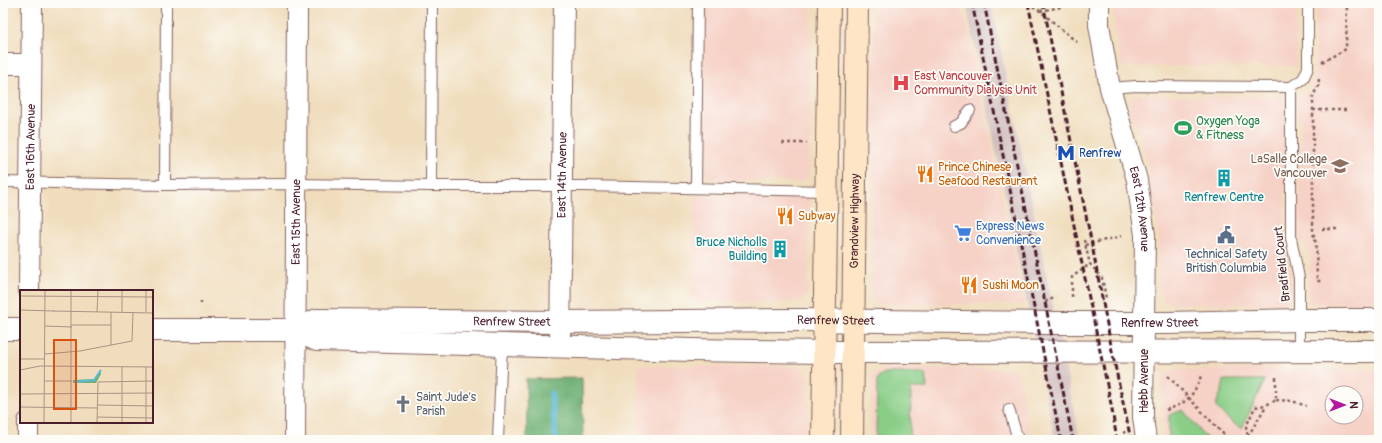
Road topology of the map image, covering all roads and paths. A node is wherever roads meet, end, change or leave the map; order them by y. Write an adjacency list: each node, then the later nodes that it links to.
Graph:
1 (32, 3): 18 (street, East 16th Avenue)
2 (166, 3): 31 (lane)
3 (297, 3): 30 (street, East 15th Avenue)
4 (432, 3): 32 (lane)
5 (564, 3): 33 (street, East 14th Avenue)
6 (698, 3): 34 (lane)
7 (829, 3): 35 (main road)
8 (857, 3): 49 (main road, Grandview Highway)
9 (1028, 3): 14 (path)
10 (1099, 3): 21 (street, East 12th Avenue)
11 (1308, 3): 20 (lane)
12 (1347, 3): 16 (path)
13 (1077, 4): 14 (path)
14 (1040, 11): 15 (path)
15 (1079, 44)
16 (1322, 63)
17 (3, 64): 18 (street)
18 (31, 64): 29 (street, East 16th Avenue)
19 (1319, 78): 23 (path)
20 (1291, 87): 21 (lane); 50 (lane, Bradfield Court)
21 (1110, 88): 53 (street, East 12th Avenue)
22 (970, 110): 25 (lane)
23 (1313, 110): 24 (path); 42 (path)
24 (1348, 110)
25 (954, 126)
26 (782, 143): 27 (path)
27 (807, 143)
28 (3, 182): 29 (lane)
29 (31, 183): 31 (lane); 43 (street, East 16th Avenue)
30 (295, 184): 31 (lane); 32 (lane); 57 (street, East 15th Avenue)
31 (165, 185)
32 (431, 186): 33 (lane)
33 (562, 186): 34 (lane); 52 (street, East 14th Avenue)
34 (696, 188): 35 (lane)
35 (826, 191): 48 (main road)
36 (1322, 229): 37 (path)
37 (1339, 229)
38 (1122, 236): 40 (path)
39 (1084, 240): 40 (path)
40 (1085, 245): 41 (path)
41 (1090, 264): 44 (path); 45 (path)
42 (1323, 281)
43 (29, 290)
44 (1072, 297)
45 (1106, 298)
46 (201, 301): 47 (path)
47 (201, 307)
48 (825, 320): 49 (street, Renfrew Street); 52 (street, Renfrew Street); 63 (main road)
49 (853, 320): 53 (street, Renfrew Street); 64 (main road, Grandview Highway)
50 (1300, 320): 51 (street, Renfrew Street); 53 (street, Renfrew Street); 62 (lane, Bradfield Court)
51 (1379, 320)
52 (560, 322): 57 (street, Renfrew Street); 59 (street, East 14th Avenue)
53 (1144, 323): 61 (street, Hebb Avenue)
54 (3, 329): 55 (street)
55 (20, 329)
56 (153, 330): 57 (street, Renfrew Street)
57 (295, 330): 58 (street, Renfrew Street); 77 (street, East 15th Avenue)
58 (502, 345): 59 (street, Renfrew Street); 78 (lane)
59 (560, 346): 63 (street, Renfrew Street)
60 (1379, 350): 62 (street, Renfrew Street)
61 (1144, 351): 62 (street, Renfrew Street); 64 (street, Renfrew Street); 82 (street, Hebb Avenue)
62 (1300, 351)
63 (824, 352): 64 (street, Renfrew Street); 79 (main road)
64 (853, 352): 80 (main road, Grandview Highway)
65 (1168, 376): 68 (path)
66 (1201, 376): 68 (path)
67 (1276, 377): 69 (path)
68 (1189, 398): 73 (path); 83 (path)
69 (1276, 400): 70 (path); 71 (path)
70 (1266, 405): 75 (path); 75 (path)
71 (1306, 406)
72 (1009, 409): 81 (lane)
73 (1166, 410)
74 (28, 423): 76 (street)
75 (1248, 436): 84 (path)
76 (28, 440)
77 (294, 440)
78 (498, 440)
79 (823, 440)
80 (852, 440)
81 (1018, 440)
82 (1146, 440)
83 (1229, 440)
84 (1246, 440)

